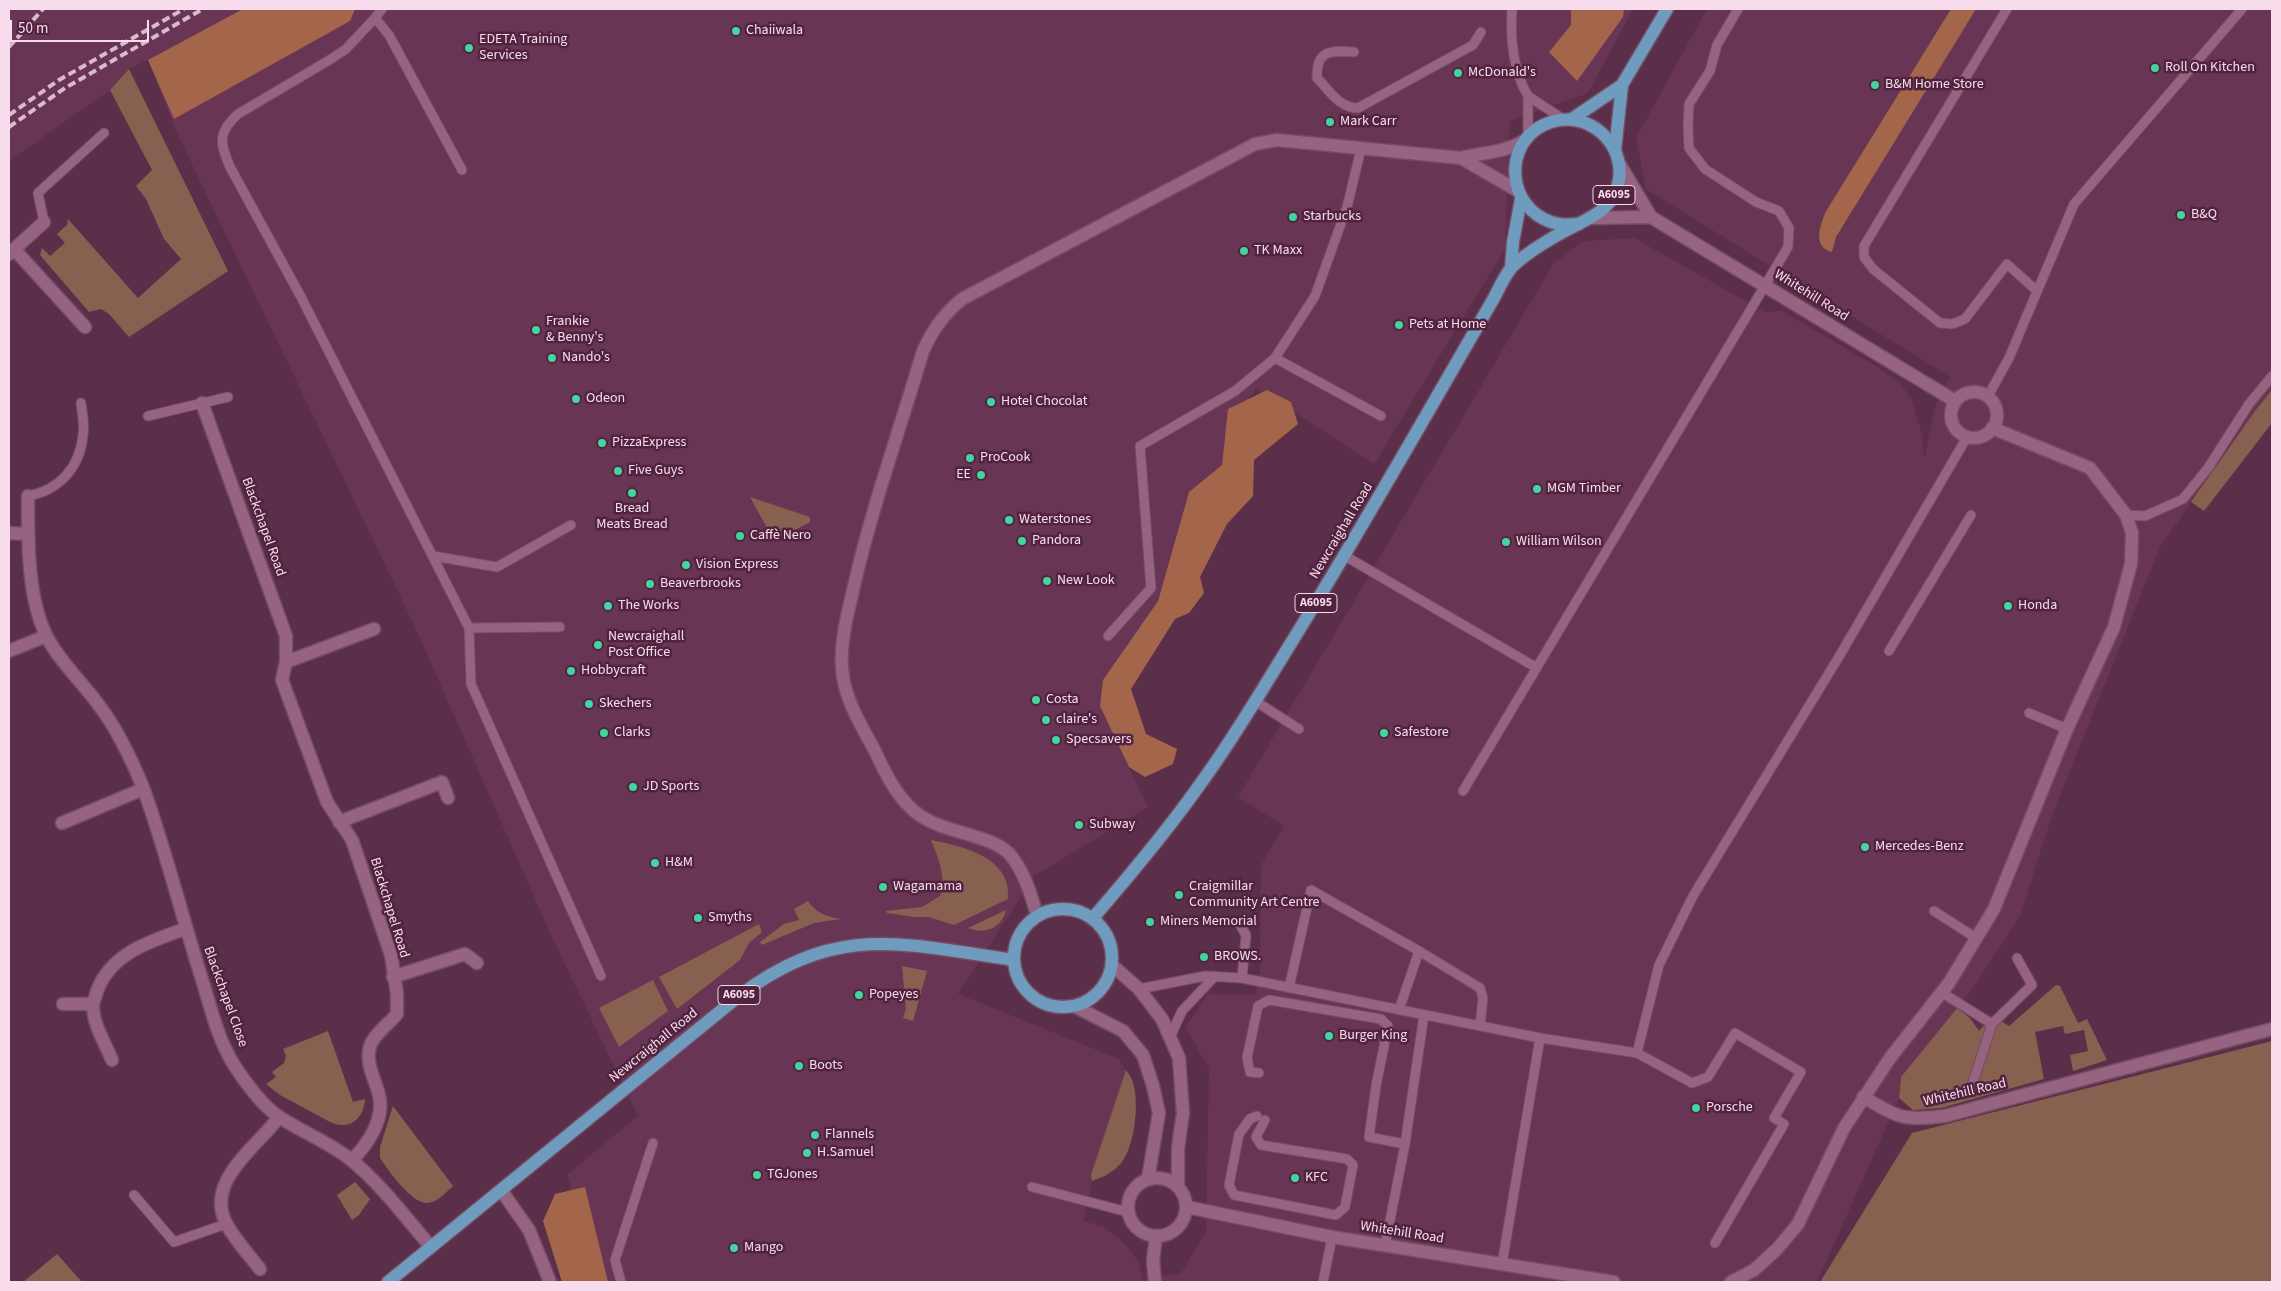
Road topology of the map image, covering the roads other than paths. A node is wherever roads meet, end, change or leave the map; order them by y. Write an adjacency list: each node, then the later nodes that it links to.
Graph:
1 (382, 9): 7 (lane)
2 (1512, 9): 11 (lane)
3 (1738, 9): 26 (lane)
4 (2007, 9): 27 (lane)
5 (2242, 9): 27 (lane)
6 (1666, 10): 10 (main road, Newcraighall Road / A6095)
7 (375, 18): 18 (lane); 46 (lane)
8 (1481, 32): 9 (lane)
9 (1354, 52)
10 (1622, 85): 12 (main road, Newcraighall Road / A6095); 16 (main road, Newcraighall Road / A6095)
11 (1528, 96): 12 (lane); 14 (lane)
12 (1567, 119): 14 (main road, Newcraighall Road / A6095); 16 (main road)
13 (104, 133): 22 (lane)
14 (1526, 139): 17 (street); 19 (main road, Newcraighall Road / A6095)
15 (1361, 149): 17 (street); 29 (lane); 67 (street)
16 (1617, 156): 20 (street, Whitehill Road); 21 (main road, Newcraighall Road / A6095)
17 (1461, 158): 19 (street)
18 (462, 170)
19 (1519, 195): 23 (main road, Newcraighall Road / A6095); 25 (main road, Newcraighall Road / A6095)
20 (1651, 217): 21 (street); 26 (street, Whitehill Road)
21 (1594, 218): 23 (main road, Newcraighall Road / A6095)
22 (44, 222): 24 (street)
23 (1578, 224): 25 (main road, Newcraighall Road / A6095)
24 (12, 251): 28 (street)
25 (1511, 268): 47 (main road, Newcraighall Road / A6095)
26 (1766, 286): 33 (street, Whitehill Road); 56 (lane)
27 (2037, 291): 31 (lane)
28 (85, 327)
29 (1275, 358): 37 (lane); 52 (lane)
30 (2272, 376): 42 (lane)
31 (1988, 396): 33 (street); 38 (street)
32 (228, 397): 34 (lane)
33 (1955, 402): 39 (street)
34 (202, 403): 36 (lane); 55 (street, Blackchapel Road)
35 (81, 404): 40 (lane)
36 (148, 416)
37 (1381, 416)
38 (1992, 428): 39 (street); 42 (street)
39 (1968, 437): 94 (lane)
40 (28, 496): 45 (street, Blackchapel Close)
41 (1971, 515): 54 (lane)
42 (2126, 515): 60 (street)
43 (571, 525): 46 (lane)
44 (9, 532): 45 (street)
45 (28, 534): 51 (street, Blackchapel Close)
46 (433, 556): 49 (lane)
47 (1345, 556): 56 (lane); 57 (main road, Newcraighall Road / A6095)
48 (560, 627): 49 (lane)
49 (469, 628): 77 (lane)
50 (374, 629): 55 (street)
51 (46, 636): 53 (street); 61 (street, Blackchapel Close)
52 (1108, 636)
53 (9, 650)
54 (1889, 651)
55 (286, 662): 64 (street, Blackchapel Road)
56 (1537, 668): 62 (lane)
57 (1255, 701): 59 (lane); 68 (main road, Newcraighall Road / A6095)
58 (2029, 714): 60 (lane)
59 (1300, 729)
60 (2066, 729): 71 (street)
61 (143, 788): 65 (street); 70 (street, Blackchapel Close)
62 (1463, 791)
63 (448, 798): 64 (street)
64 (339, 822): 79 (street, Blackchapel Road)
65 (62, 823)
66 (1934, 911): 71 (lane)
67 (1038, 915): 68 (main road); 74 (main road)
68 (1093, 918): 76 (main road)
69 (1239, 923): 80 (lane)
70 (185, 929): 85 (street); 99 (street, Blackchapel Close)
71 (1976, 938): 83 (street)
72 (1419, 952): 82 (lane); 87 (lane); 90 (lane)
73 (2017, 958): 89 (lane)
74 (1014, 960): 86 (main road); 107 (main road, Newcraighall Road / A6095)
75 (477, 963): 79 (street, Blackchapel Road)
76 (1113, 966): 81 (street); 86 (main road)
77 (601, 976)
78 (1215, 976): 80 (lane); 81 (lane); 92 (lane)
79 (393, 977): 103 (street, Blackchapel Road)
80 (1242, 978): 82 (lane)
81 (1139, 988): 92 (street)
82 (1289, 988): 87 (lane)
83 (1941, 992): 89 (lane); 98 (street)
84 (64, 1004): 85 (street)
85 (93, 1004): 95 (street)
86 (1074, 1006): 104 (street)
87 (1399, 1010): 88 (lane)
88 (1424, 1015): 90 (lane); 102 (lane)
89 (1992, 1024): 97 (lane)
90 (1480, 1026): 93 (lane)
91 (2272, 1029): 98 (street, Whitehill Road)
92 (1170, 1037): 105 (street)
93 (1540, 1038): 94 (lane); 117 (lane)
94 (1637, 1053): 114 (lane)
95 (112, 1060)
96 (1259, 1073): 102 (lane)
97 (1973, 1082)
98 (1863, 1097): 126 (street)
99 (279, 1117): 103 (street, Blackchapel Close); 111 (street)
100 (1261, 1118): 100 (lane)
101 (652, 1143): 122 (lane)
102 (1405, 1144): 115 (lane)
103 (352, 1160): 116 (street, Blackchapel Close)
104 (1148, 1179): 105 (street); 110 (street)
105 (1178, 1186): 109 (street)
106 (1032, 1187): 110 (lane)
107 (501, 1190): 116 (main road, Newcraighall Road / A6095); 121 (street)
108 (134, 1195): 111 (lane)
109 (1187, 1207): 112 (street); 113 (street, Whitehill Road)
110 (1128, 1212): 112 (street)
111 (226, 1224): 118 (street)
112 (1156, 1236): 123 (street)
113 (1332, 1237): 115 (street, Whitehill Road); 124 (lane)
114 (1715, 1242)
115 (1385, 1246): 117 (street, Whitehill Road)
116 (431, 1247): 120 (main road, Newcraighall Road / A6095)
117 (1502, 1264): 119 (street, Whitehill Road)
118 (260, 1269)
119 (1565, 1279): 125 (street, Whitehill Road)
120 (388, 1282)
121 (550, 1282)
122 (621, 1282)
123 (1155, 1282)
124 (1323, 1282)
125 (1614, 1282)
126 (1731, 1282)

